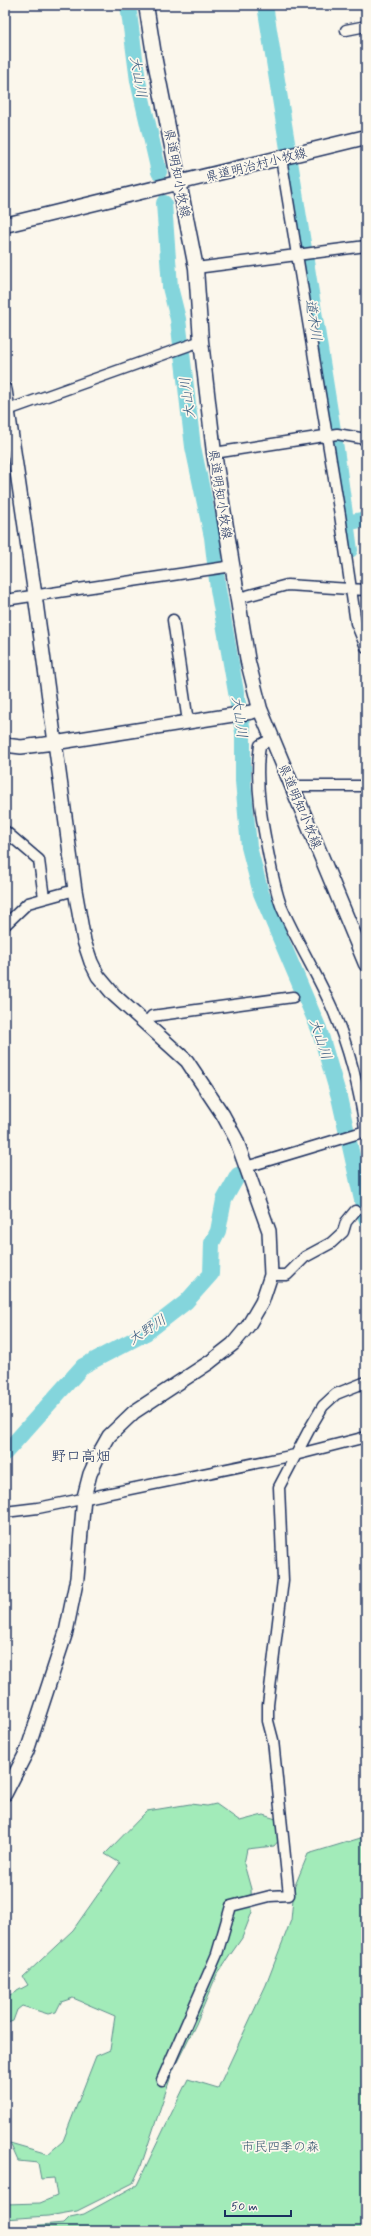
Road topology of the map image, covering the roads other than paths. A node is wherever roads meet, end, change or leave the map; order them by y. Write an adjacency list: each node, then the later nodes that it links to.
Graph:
1 (146, 5): 6 (main road, 県道明知小牧線)
2 (366, 26): 3 (street)
3 (346, 30)
4 (366, 137): 5 (main road, 県道明治村小牧線)
5 (288, 156): 6 (main road, 県道明治村小牧線); 9 (street)
6 (180, 183): 7 (main road, 県道明治村小牧線); 10 (main road, 県道明知小牧線)
7 (5, 225)
8 (366, 246): 9 (street)
9 (301, 255): 10 (street); 14 (street)
10 (196, 268): 11 (main road, 県道明知小牧線)
11 (196, 343): 13 (street); 16 (main road, 県道明知小牧線)
12 (5, 390): 13 (street)
13 (6, 410): 20 (street)
14 (331, 435): 15 (street); 16 (street); 18 (street)
15 (366, 439)
16 (214, 453): 17 (main road, 県道明知小牧線)
17 (231, 566): 20 (street); 21 (main road, 県道明知小牧線)
18 (350, 589): 19 (street); 21 (street); 24 (street)
19 (366, 590)
20 (36, 595): 22 (street); 28 (street)
21 (239, 598): 25 (main road, 県道明知小牧線)
22 (5, 600)
23 (173, 620): 26 (street)
24 (366, 647)
25 (256, 710): 26 (street); 27 (main road, 県道明知小牧線)
26 (193, 721): 28 (street)
27 (272, 739): 30 (main road, 県道明知小牧線); 39 (street)
28 (54, 743): 29 (street); 33 (street)
29 (5, 745)
30 (294, 786): 31 (street); 36 (main road, 県道明知小牧線)
31 (366, 786)
32 (5, 831): 34 (street)
33 (75, 890): 34 (street); 38 (street)
34 (44, 898): 35 (street)
35 (5, 925)
36 (366, 964)
37 (293, 996): 38 (street)
38 (146, 1023): 40 (street)
39 (364, 1132): 40 (street)
40 (246, 1167): 42 (street)
41 (355, 1211): 42 (street)
42 (271, 1275): 46 (street)
43 (366, 1382): 45 (street)
44 (366, 1437): 45 (street)
45 (295, 1455): 46 (street); 49 (street)
46 (84, 1497): 47 (street); 48 (street)
47 (5, 1512)
48 (5, 1794)
49 (162, 2080)

